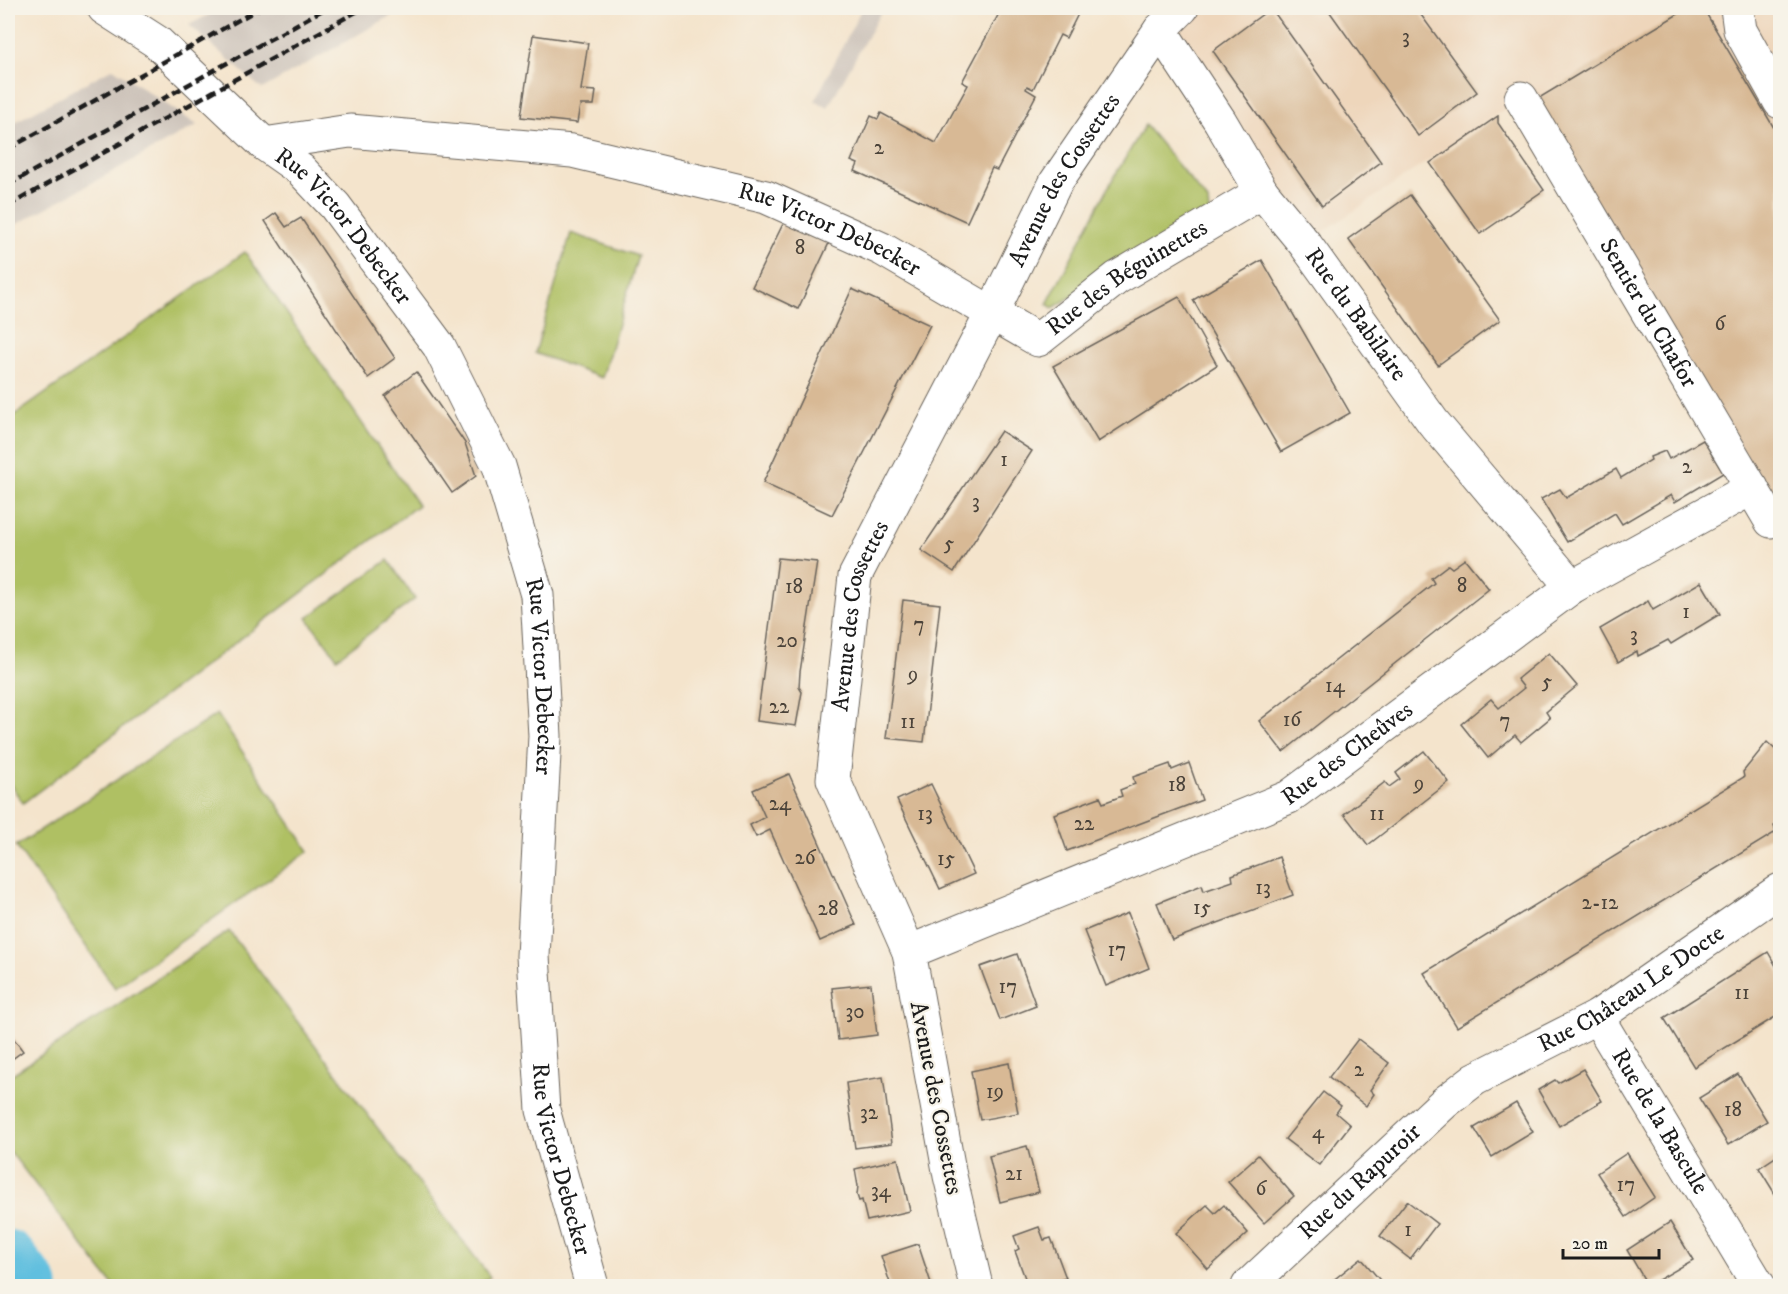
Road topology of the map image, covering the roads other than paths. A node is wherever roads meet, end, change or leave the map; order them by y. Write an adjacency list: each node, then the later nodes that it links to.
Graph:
1 (104, 8): 6 (street, Rue Victor Debecker)
2 (1737, 8): 5 (street)
3 (1171, 19): 7 (street, Rue du Babilaire); 8 (street, Avenue des Cossettes)
4 (1521, 98): 9 (street, Sentier du Chafor)
5 (1780, 102)
6 (264, 144): 8 (street, Rue Victor Debecker); 16 (street, Rue Victor Debecker)
7 (1262, 192): 8 (street, Rue des Béguinettes); 11 (street, Rue du Babilaire)
8 (992, 314): 13 (street, Avenue des Cossettes)
9 (1752, 488): 10 (street, Sentier du Chafor); 11 (street, Rue des Cheûves)
10 (1780, 515)
11 (1572, 587): 13 (street, Rue des Cheûves)
12 (1780, 890): 14 (street, Rue Château Le Docte)
13 (909, 952): 17 (street, Avenue des Cossettes)
14 (1597, 1017): 15 (street, Rue Château Le Docte); 19 (street, Rue de la Bascule)
15 (1475, 1079): 18 (street, Rue du Rapuroir)
16 (592, 1287)
17 (976, 1287)
18 (1248, 1287)
19 (1759, 1287)

